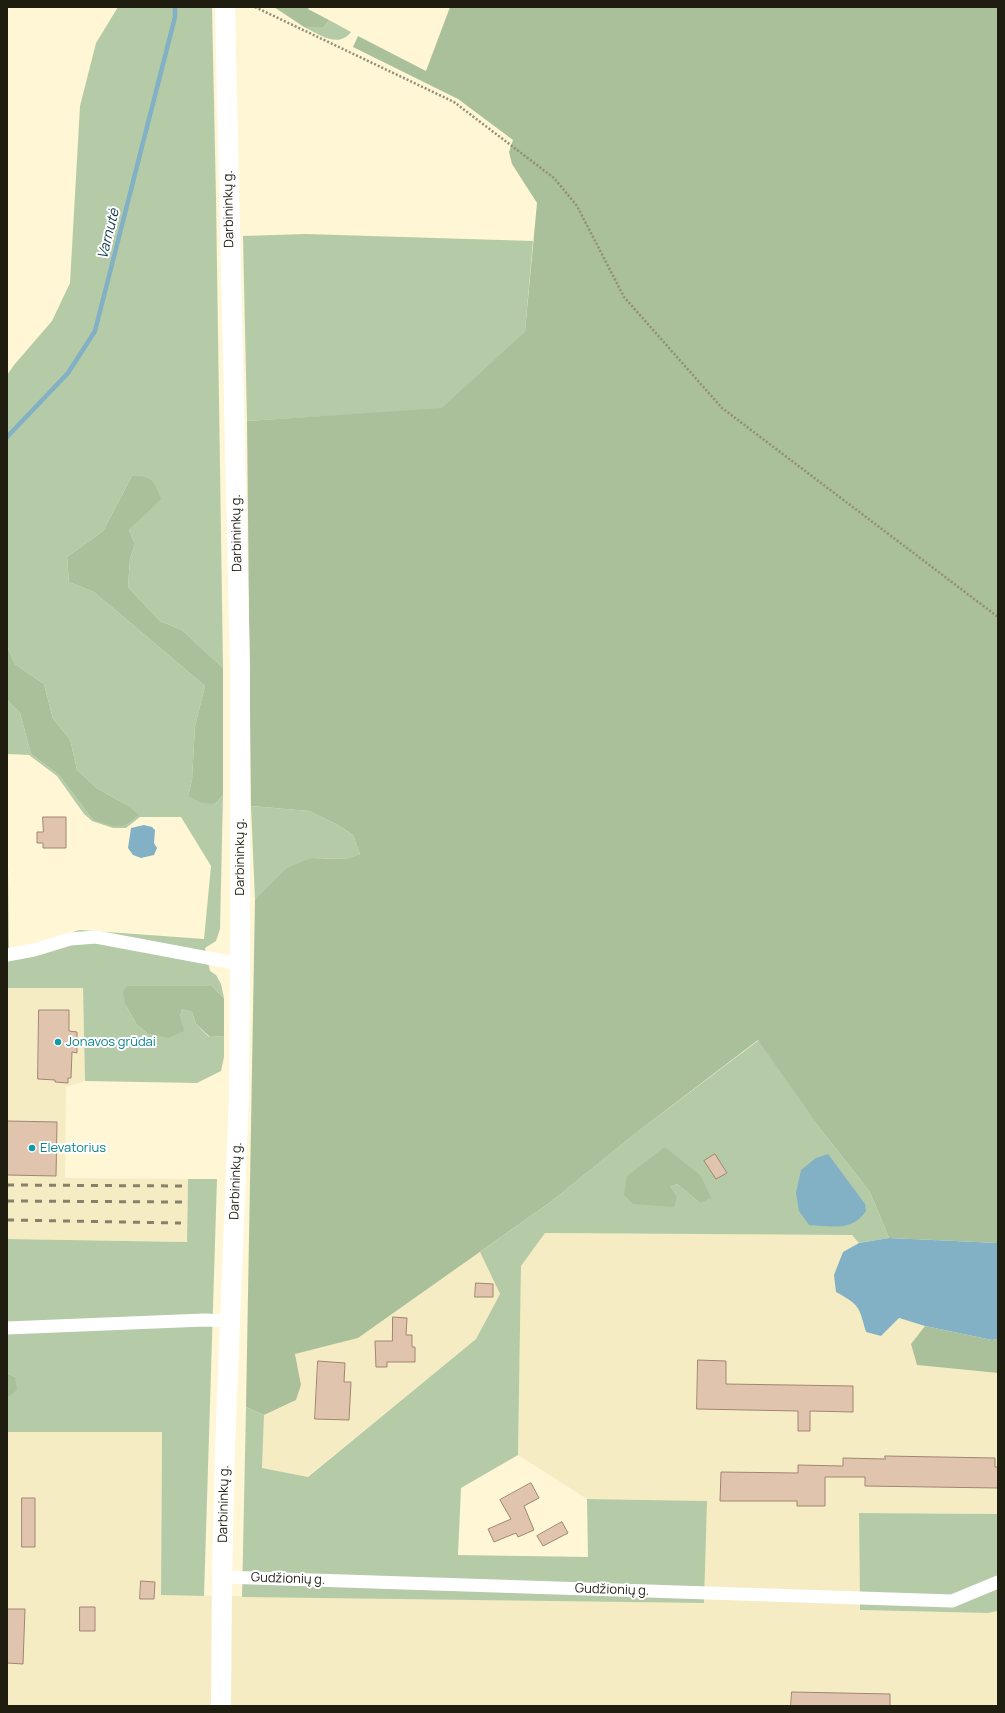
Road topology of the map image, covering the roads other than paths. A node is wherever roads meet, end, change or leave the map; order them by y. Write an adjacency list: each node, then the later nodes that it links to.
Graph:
1 (225, 7): 3 (main road, Darbininkų g.)
2 (7, 955): 3 (street)
3 (240, 964): 4 (main road, Darbininkų g.)
4 (230, 1321): 5 (street); 6 (main road, Darbininkų g.)
5 (7, 1328)
6 (222, 1577): 7 (street, Gudžionių g.); 8 (main road, Darbininkų g.)
7 (998, 1582)
8 (221, 1706)

